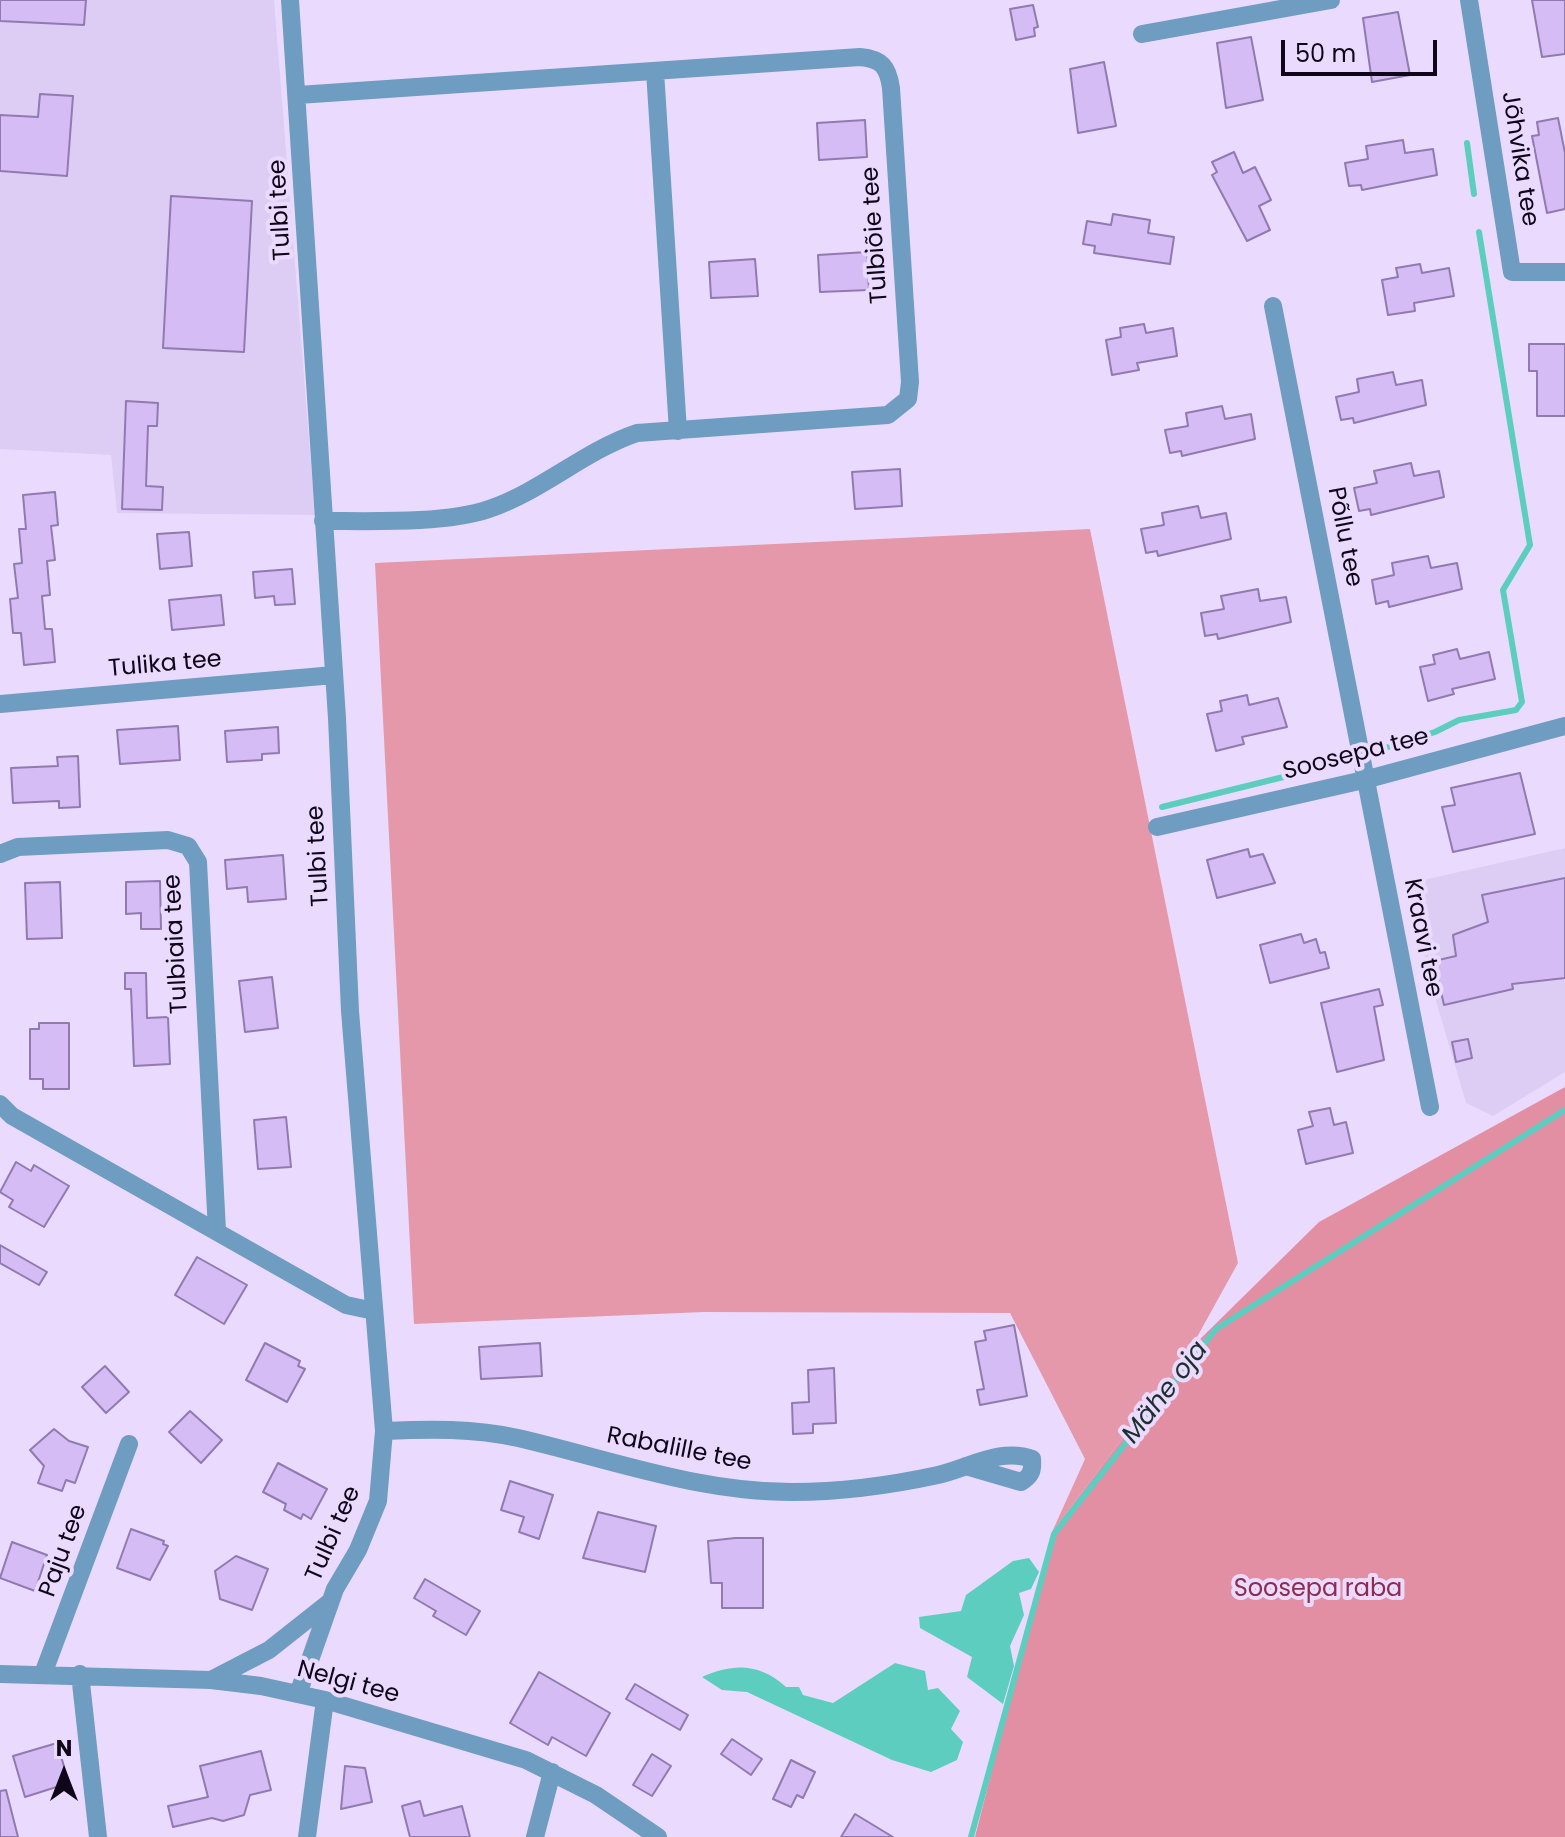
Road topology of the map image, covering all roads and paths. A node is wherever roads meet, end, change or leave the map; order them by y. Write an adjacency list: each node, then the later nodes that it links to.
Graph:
1 (290, 0): 6 (street, Tulbi tee)
2 (1331, 0): 4 (street)
3 (1469, 0): 7 (street, Jõhvika tee)
4 (1142, 34)
5 (655, 71): 6 (street, Tulbiõie tee); 9 (street); 9 (street, Tulbiõie tee)
6 (298, 95): 10 (street, Tulbi tee)
7 (1565, 272)
8 (1273, 306): 14 (street, Põllu tee)
9 (678, 431): 10 (street, Tulbiõie tee)
10 (323, 521): 11 (street, Tulbi tee)
11 (334, 675): 12 (street, Tulika tee); 20 (street, Tulbi tee)
12 (0, 704)
13 (1565, 726): 14 (street, Soosepa tee)
14 (1368, 779): 15 (street, Soosepa tee); 18 (street, Kraavi tee)
15 (1157, 827)
16 (0, 854): 19 (street, Tulbiaia tee)
17 (0, 1104): 19 (street)
18 (1430, 1107)
19 (217, 1231): 20 (street)
20 (374, 1311): 21 (street, Tulbi tee)
21 (384, 1431): 23 (street, Rabalille tee); 24 (street, Tulbi tee)
22 (129, 1444): 26 (street, Paju tee)
23 (966, 1466)
24 (331, 1601): 28 (street); 29 (street, Tulbi tee)
25 (0, 1674): 26 (street, Nelgi tee)
26 (43, 1674): 27 (street, Nelgi tee)
27 (80, 1674): 28 (street, Nelgi tee); 32 (street)
28 (211, 1680): 29 (street, Nelgi tee)
29 (298, 1694): 30 (street, Nelgi tee)
30 (325, 1700): 31 (street, Nelgi tee); 33 (street)
31 (552, 1772): 34 (street); 35 (street, Nelgi tee)
32 (98, 1837)
33 (307, 1837)
34 (535, 1837)
35 (658, 1837)

